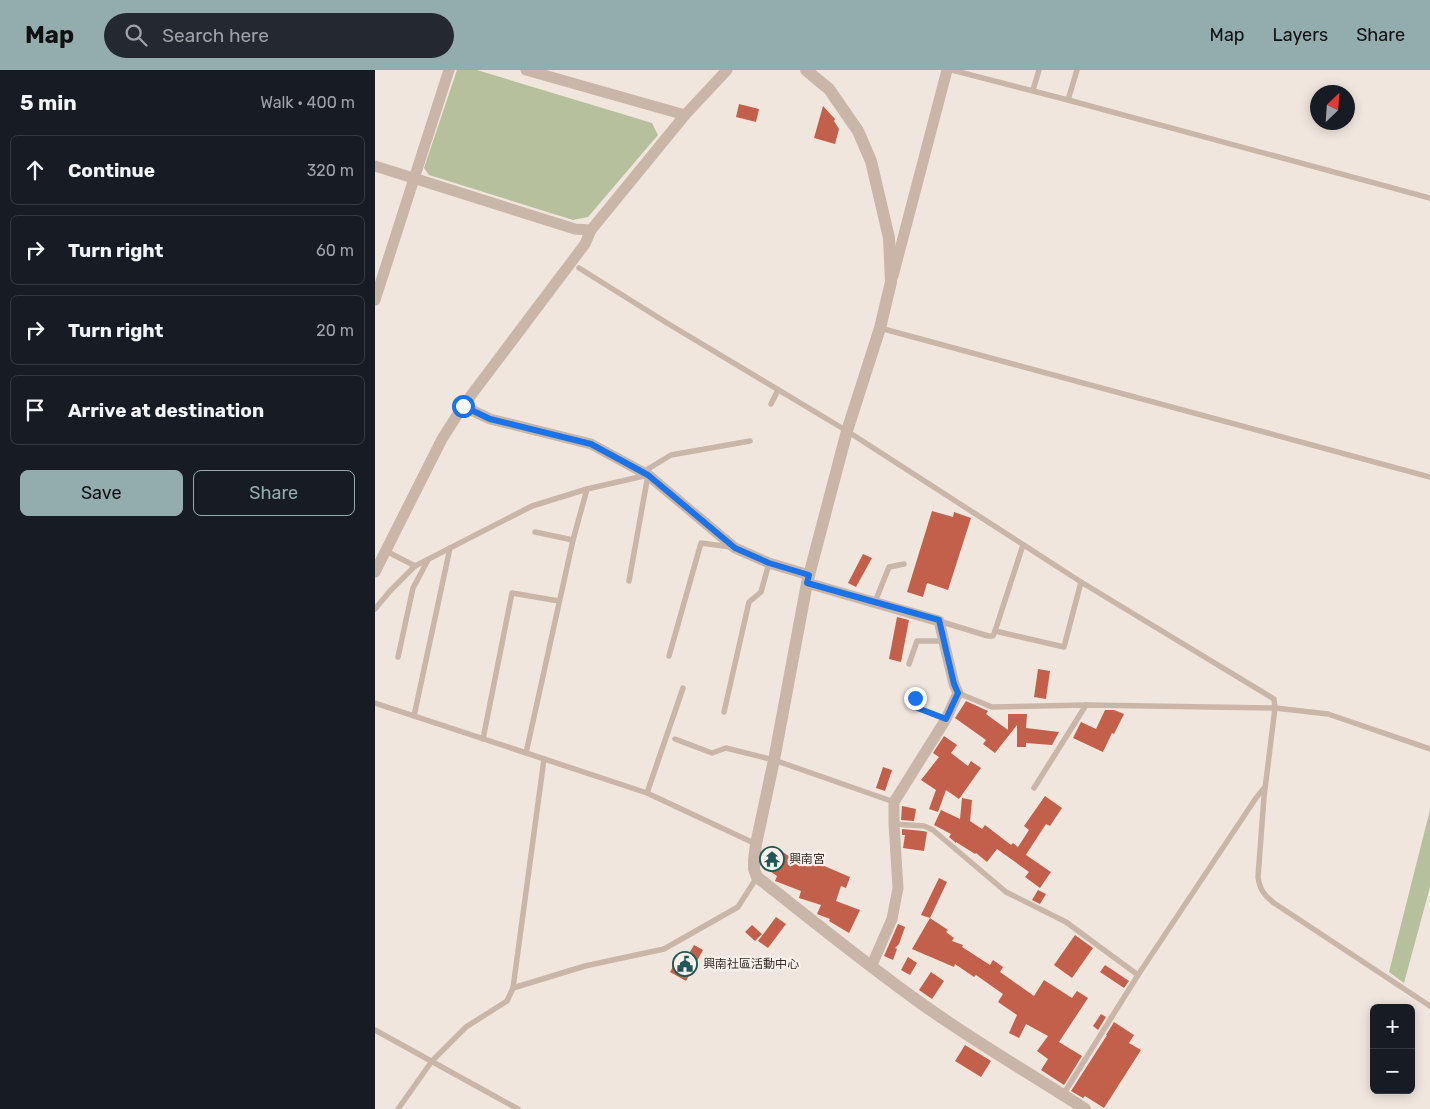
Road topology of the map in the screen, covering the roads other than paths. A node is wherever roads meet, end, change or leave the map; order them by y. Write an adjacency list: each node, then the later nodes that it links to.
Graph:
1 (449, 70): 13 (street)
2 (526, 70): 11 (street)
3 (727, 70): 11 (street)
4 (806, 70): 17 (street)
5 (947, 70): 17 (street)
6 (952, 70): 9 (lane)
7 (1039, 70): 9 (lane)
8 (1077, 70): 10 (lane)
9 (1033, 90): 10 (lane)
10 (1068, 100): 14 (lane)
11 (685, 115): 15 (street)
12 (375, 166): 13 (street)
13 (413, 178): 15 (street); 18 (street)
14 (1430, 198)
15 (591, 230): 22 (street)
16 (579, 268): 20 (lane)
17 (891, 282): 19 (street)
18 (375, 300)
19 (880, 328): 23 (street); 26 (lane)
20 (777, 390): 21 (lane); 23 (lane)
21 (771, 404)
22 (463, 406): 25 (street); 33 (street)
23 (847, 431): 30 (lane); 39 (street)
24 (750, 441): 25 (lane)
25 (645, 473): 27 (lane); 32 (street); 40 (lane)
26 (1430, 477)
27 (587, 489): 29 (lane); 31 (lane)
28 (535, 532): 29 (lane)
29 (573, 540): 42 (lane)
30 (1023, 545): 41 (lane); 46 (lane)
31 (450, 548): 34 (lane); 58 (lane)
32 (735, 548): 35 (street); 48 (lane)
33 (385, 551): 37 (lane); 38 (street)
34 (428, 560): 37 (lane); 49 (lane)
35 (769, 563): 39 (street); 57 (lane)
36 (904, 564): 43 (lane)
37 (415, 566): 44 (lane)
38 (375, 572)
39 (809, 579): 43 (street); 65 (street)
40 (629, 581)
41 (1081, 582): 46 (lane); 56 (lane)
42 (559, 601): 60 (lane); 63 (lane)
43 (875, 602): 45 (street)
44 (375, 609)
45 (939, 620): 46 (lane); 47 (street)
46 (995, 632)
47 (944, 642): 50 (lane); 52 (street)
48 (669, 656)
49 (398, 657)
50 (909, 664)
51 (683, 688): 68 (lane)
52 (958, 693): 55 (lane); 59 (street)
53 (915, 698): 59 (lane)
54 (375, 703): 58 (lane)
55 (1086, 704): 56 (lane); 67 (lane)
56 (1275, 708): 62 (lane); 66 (lane)
57 (724, 712)
58 (414, 716): 60 (lane)
59 (946, 719): 69 (street)
60 (483, 739): 63 (lane)
61 (675, 739): 65 (lane)
62 (1430, 749)
63 (526, 753): 64 (lane)
64 (544, 759): 68 (lane); 75 (lane)
65 (774, 760): 69 (lane); 71 (street)
66 (1265, 787): 74 (lane); 76 (lane)
67 (1034, 788)
68 (647, 792): 71 (lane)
69 (894, 802): 70 (street)
70 (894, 824): 73 (street); 74 (lane)
71 (756, 844): 72 (street)
72 (757, 877): 73 (street); 75 (lane)
73 (871, 967): 79 (street)
74 (1138, 975): 79 (lane)
75 (513, 988): 78 (lane)
76 (1430, 1006)
77 (375, 1030): 78 (lane)
78 (431, 1061): 80 (lane); 81 (lane)
79 (1063, 1095): 82 (street)
80 (398, 1109)
81 (518, 1109)
82 (1085, 1109)

